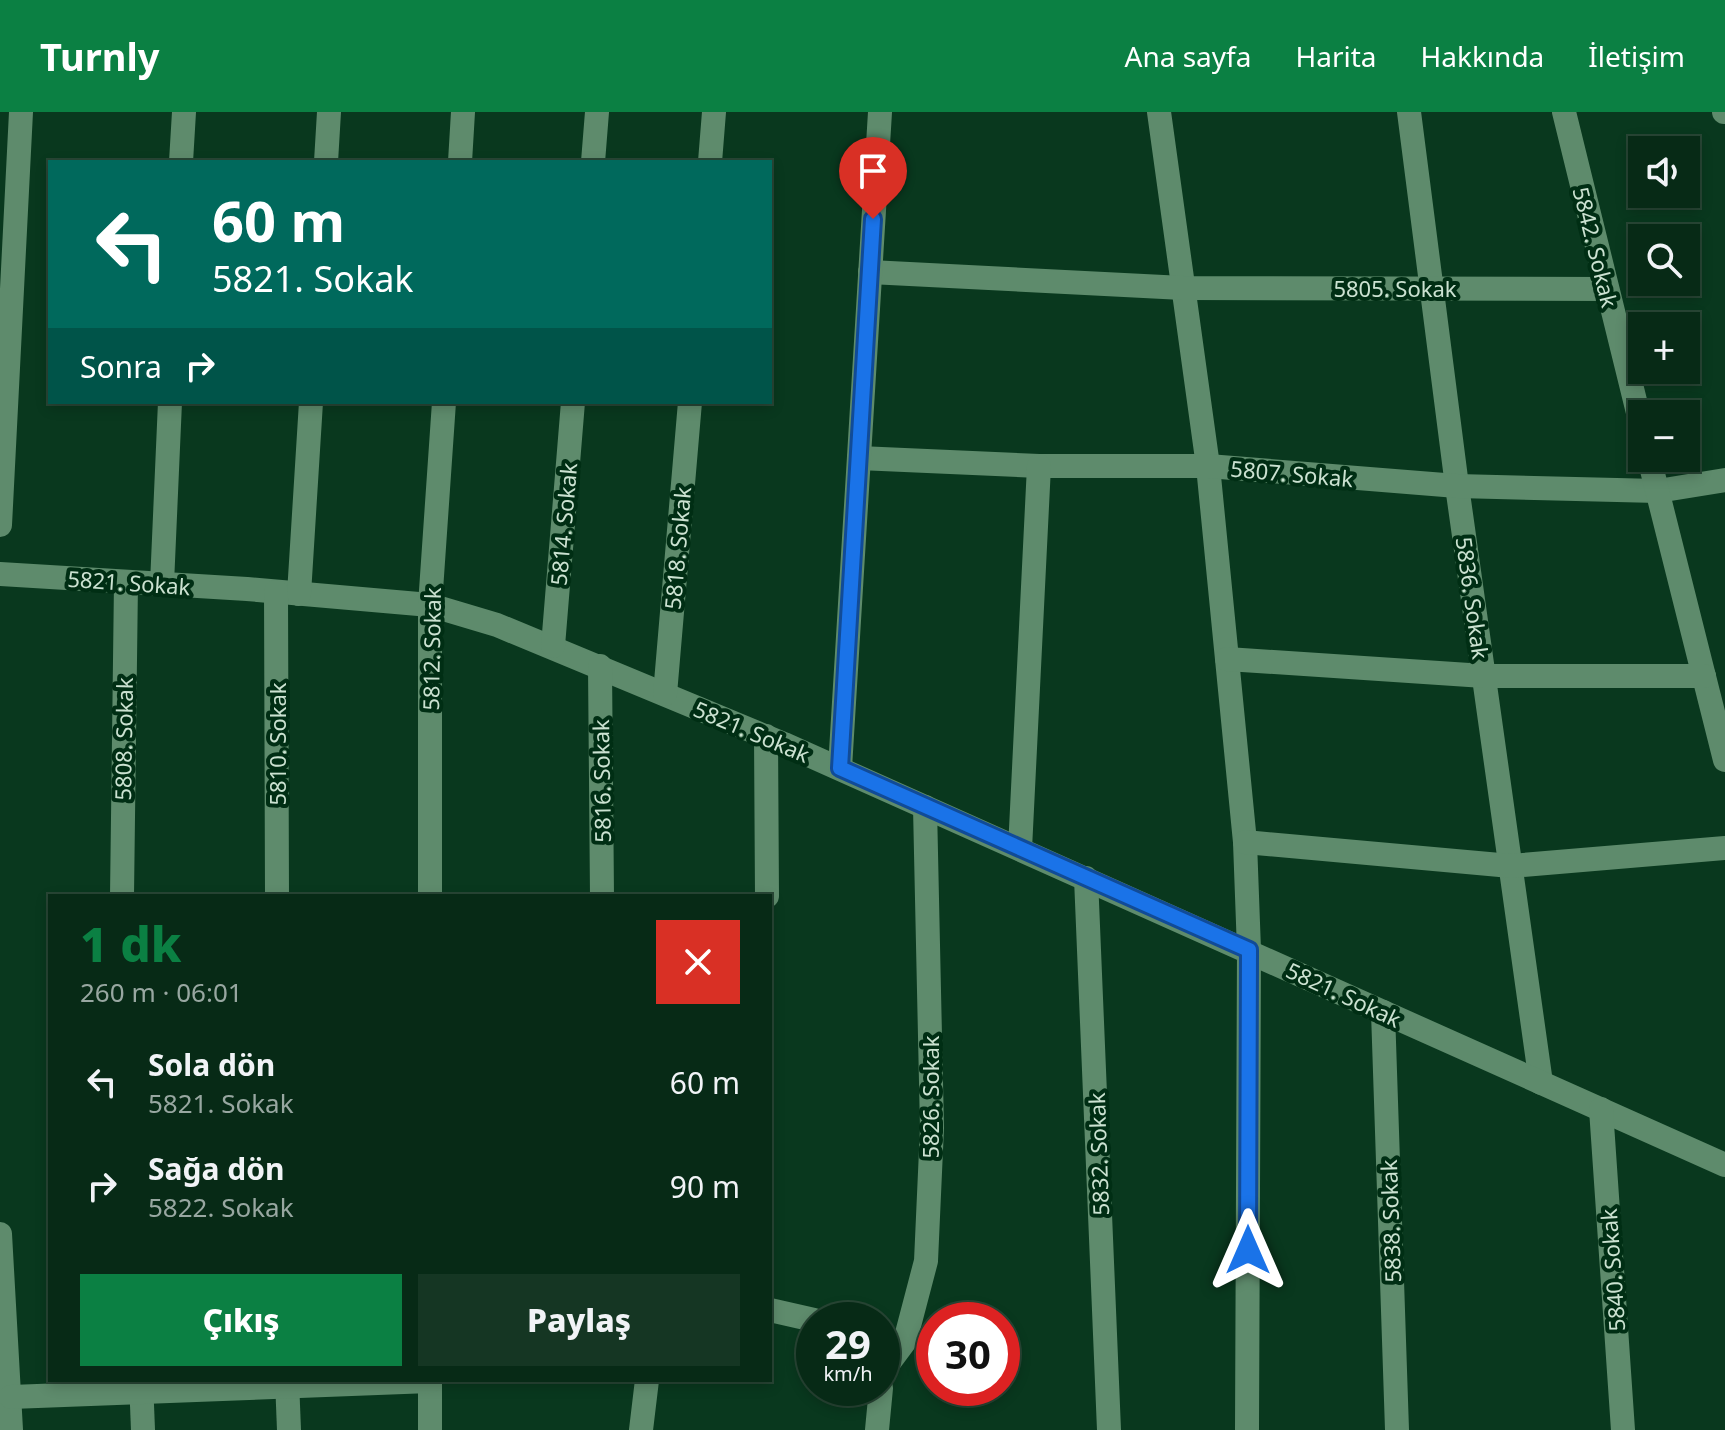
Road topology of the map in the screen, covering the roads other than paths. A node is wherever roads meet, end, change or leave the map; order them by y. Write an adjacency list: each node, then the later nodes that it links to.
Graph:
1 (21, 112): 33 (street)
2 (184, 112): 11 (street)
3 (329, 112): 12 (street)
4 (463, 112): 13 (street)
5 (597, 112): 14 (street)
6 (714, 112): 15 (street)
7 (880, 112): 16 (street)
8 (1159, 112): 17 (street)
9 (1409, 112): 18 (street, 5836. Sokak)
10 (1564, 112): 19 (street, 5842. Sokak)
11 (181, 160)
12 (326, 160)
13 (460, 160)
14 (593, 160)
15 (710, 160)
16 (870, 272): 17 (street, 5805. Sokak); 26 (street)
17 (1183, 288): 18 (street, 5805. Sokak); 28 (street)
18 (1432, 289): 19 (street, 5805. Sokak); 31 (street, 5836. Sokak)
19 (1607, 289): 20 (street, 5842. Sokak)
20 (1635, 400)
21 (170, 404): 36 (street)
22 (311, 404): 37 (street, 5810. Sokak)
23 (444, 404): 38 (street, 5812. Sokak)
24 (573, 404): 39 (street, 5814. Sokak)
25 (690, 404): 44 (street, 5818. Sokak)
26 (859, 458): 27 (street, 5807. Sokak); 47 (street)
27 (1039, 466): 28 (street, 5807. Sokak); 51 (street)
28 (1208, 466): 31 (street, 5807. Sokak); 40 (street)
29 (1653, 472): 32 (street)
30 (1725, 480): 32 (street, 5807. Sokak)
31 (1457, 486): 32 (street, 5807. Sokak); 42 (street, 5836. Sokak)
32 (1658, 491): 43 (street)
33 (0, 525)
34 (0, 574): 35 (street, 5821. Sokak)
35 (126, 582): 36 (street, 5821. Sokak); 54 (street, 5808. Sokak)
36 (162, 584): 37 (street, 5821. Sokak)
37 (287, 593): 38 (street, 5821. Sokak); 55 (street, 5810. Sokak)
38 (430, 605): 39 (street, 5821. Sokak); 56 (street, 5812. Sokak)
39 (553, 646): 41 (street, 5821. Sokak)
40 (1227, 659): 42 (street); 49 (street)
41 (600, 666): 44 (street, 5821. Sokak); 57 (street, 5816. Sokak)
42 (1484, 676): 43 (street); 52 (street, 5836. Sokak)
43 (1704, 676): 46 (street)
44 (665, 694): 45 (street, 5821. Sokak)
45 (766, 736): 47 (street, 5821. Sokak); 58 (street)
46 (1725, 760)
47 (840, 768): 48 (street, 5821. Sokak)
48 (925, 807): 51 (street, 5821. Sokak); 67 (street, 5826. Sokak)
49 (1245, 842): 52 (street); 59 (street)
50 (1725, 848): 52 (street)
51 (1020, 849): 53 (street, 5821. Sokak)
52 (1511, 866): 61 (street, 5836. Sokak)
53 (1086, 878): 59 (street, 5821. Sokak); 81 (street, 5832. Sokak)
54 (122, 894)
55 (277, 894)
56 (430, 894)
57 (602, 894)
58 (767, 894)
59 (1249, 950): 60 (street, 5821. Sokak); 82 (street)
60 (1383, 1012): 61 (street, 5821. Sokak); 83 (street, 5838. Sokak)
61 (1541, 1083): 62 (street, 5821. Sokak)
62 (1601, 1109): 63 (street, 5821. Sokak); 84 (street, 5840. Sokak)
63 (1725, 1165)
64 (0, 1234): 73 (street)
65 (772, 1310): 66 (street)
66 (796, 1316)
67 (900, 1324)
68 (382, 1382): 71 (street)
69 (430, 1382): 78 (street)
70 (647, 1382): 79 (street)
71 (287, 1384): 72 (street); 77 (street)
72 (141, 1387): 73 (street); 76 (street)
73 (11, 1397): 75 (street)
74 (879, 1406): 80 (street)
75 (11, 1430)
76 (143, 1430)
77 (289, 1430)
78 (430, 1430)
79 (641, 1430)
80 (877, 1430)
81 (1109, 1430)
82 (1247, 1430)
83 (1397, 1430)
84 (1623, 1430)

